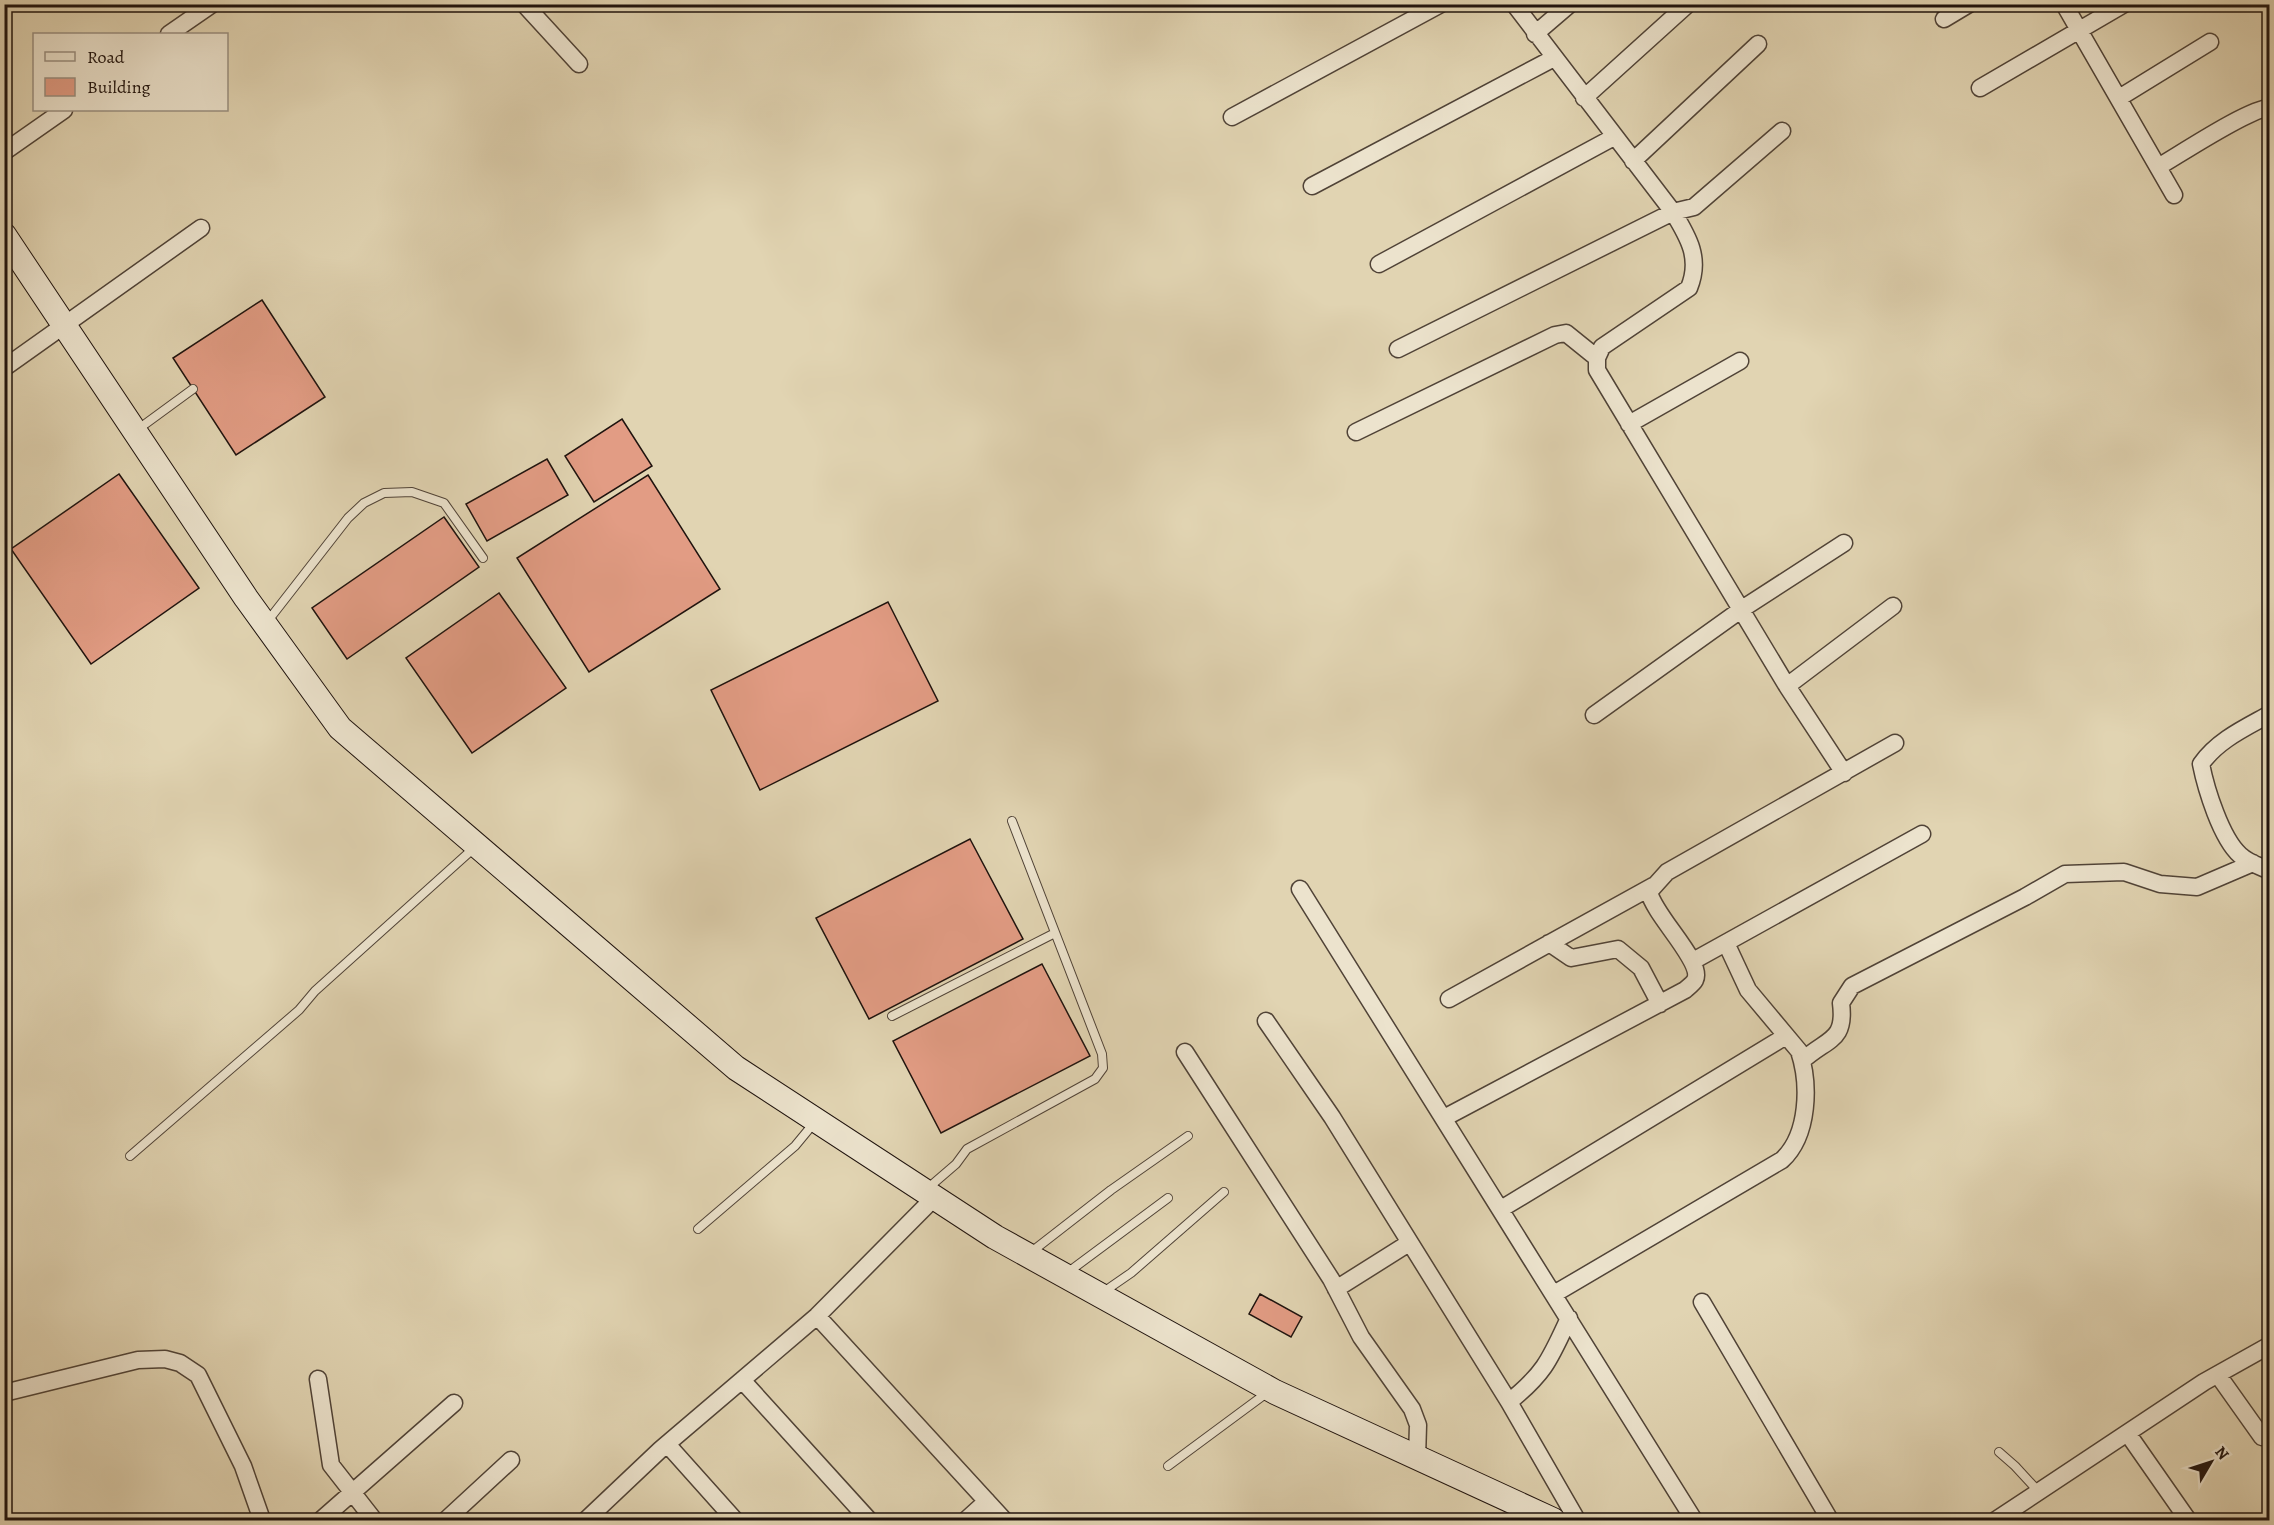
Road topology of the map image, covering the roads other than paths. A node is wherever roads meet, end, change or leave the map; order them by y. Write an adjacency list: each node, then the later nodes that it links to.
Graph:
1 (524, 4): 17 (street)
2 (1441, 4): 23 (street)
3 (1514, 4): 13 (street)
4 (1570, 4): 13 (street)
5 (1688, 4): 19 (street)
6 (1969, 4): 10 (street)
7 (2064, 4): 11 (street)
8 (2124, 4): 11 (street)
9 (211, 5): 12 (street)
10 (1944, 19)
11 (2079, 31): 18 (street); 20 (street)
12 (170, 33)
13 (1535, 34): 16 (street)
14 (2210, 42): 20 (street)
15 (1758, 44): 27 (street)
16 (1554, 58): 19 (street); 29 (street)
17 (579, 64)
18 (1980, 88)
19 (1584, 98): 25 (street)
20 (2119, 98): 28 (street)
21 (2270, 108): 28 (street)
22 (63, 111): 26 (street)
23 (1232, 117)
24 (1782, 131): 31 (street)
25 (1614, 136): 27 (street); 34 (street)
26 (4, 152)
27 (1633, 161): 31 (street)
28 (2158, 167): 30 (street)
29 (1312, 186)
30 (2174, 195)
31 (1673, 212): 36 (street); 37 (street)
32 (201, 228): 35 (street)
33 (4, 235): 35 (main road)
34 (1379, 264)
35 (63, 327): 39 (street); 42 (main road)
36 (1398, 349)
37 (1597, 358): 41 (street); 43 (street)
38 (1740, 361): 41 (street)
39 (4, 368)
40 (193, 389): 42 (lane)
41 (1629, 424): 47 (street)
42 (135, 432): 48 (main road)
43 (1356, 432)
44 (1844, 543): 47 (street)
45 (483, 558): 48 (lane)
46 (1893, 606): 49 (street)
47 (1742, 609): 49 (street); 51 (street)
48 (265, 625): 56 (main road)
49 (1787, 686): 53 (street)
50 (2270, 714): 57 (street)
51 (1594, 715)
52 (1895, 743): 53 (street)
53 (1844, 773): 59 (street)
54 (1012, 821): 61 (lane)
55 (1922, 834): 62 (street)
56 (477, 846): 73 (main road); 75 (lane)
57 (2253, 864): 58 (street); 71 (street)
58 (2270, 870)
59 (1653, 886): 63 (street); 64 (street)
60 (1300, 889): 72 (street)
61 (1055, 933): 67 (lane); 77 (lane)
62 (1725, 943): 64 (street); 69 (street)
63 (1549, 944): 65 (street); 66 (street)
64 (1693, 961): 66 (street)
65 (1449, 999)
66 (1660, 1004): 72 (street)
67 (892, 1016)
68 (1266, 1021): 81 (street)
69 (1786, 1036): 71 (street); 79 (street)
70 (1185, 1052): 84 (street)
71 (1802, 1061): 86 (street)
72 (1444, 1118): 79 (street)
73 (816, 1120): 77 (main road); 80 (lane)
74 (1188, 1136): 82 (lane)
75 (130, 1156)
76 (1224, 1192): 85 (lane)
77 (929, 1194): 82 (main road); 88 (street)
78 (1168, 1198): 83 (lane)
79 (1501, 1209): 86 (street)
80 (698, 1229)
81 (1409, 1243): 84 (street); 96 (street)
82 (1027, 1254): 83 (main road)
83 (1064, 1275): 85 (main road)
84 (1336, 1289): 102 (street)
85 (1099, 1294): 94 (main road)
86 (1554, 1294): 89 (street)
87 (1702, 1302): 120 (street)
88 (817, 1316): 93 (street); 107 (street)
89 (1569, 1318): 96 (street); 119 (street)
90 (2270, 1346): 91 (street)
91 (2218, 1375): 98 (street); 99 (street)
92 (318, 1379): 106 (street)
93 (742, 1380): 100 (street); 114 (street)
94 (1271, 1390): 102 (main road); 104 (lane)
95 (4, 1393): 109 (street)
96 (1509, 1402): 118 (street)
97 (454, 1403): 106 (street)
98 (2128, 1434): 105 (street); 122 (street)
99 (2262, 1437)
100 (667, 1444): 108 (street); 113 (street)
101 (1998, 1452): 105 (lane)
102 (1417, 1458): 117 (main road)
103 (511, 1460): 112 (street)
104 (1168, 1466)
105 (2039, 1492): 121 (street)
106 (351, 1493): 110 (street); 111 (street)
107 (987, 1501): 115 (street); 116 (street)
108 (587, 1520)
109 (261, 1521)
110 (321, 1521)
111 (374, 1521)
112 (446, 1521)
113 (735, 1521)
114 (869, 1521)
115 (966, 1521)
116 (1004, 1521)
117 (1553, 1521)
118 (1577, 1521)
119 (1694, 1521)
120 (1830, 1521)
121 (1996, 1521)
122 (2188, 1521)

